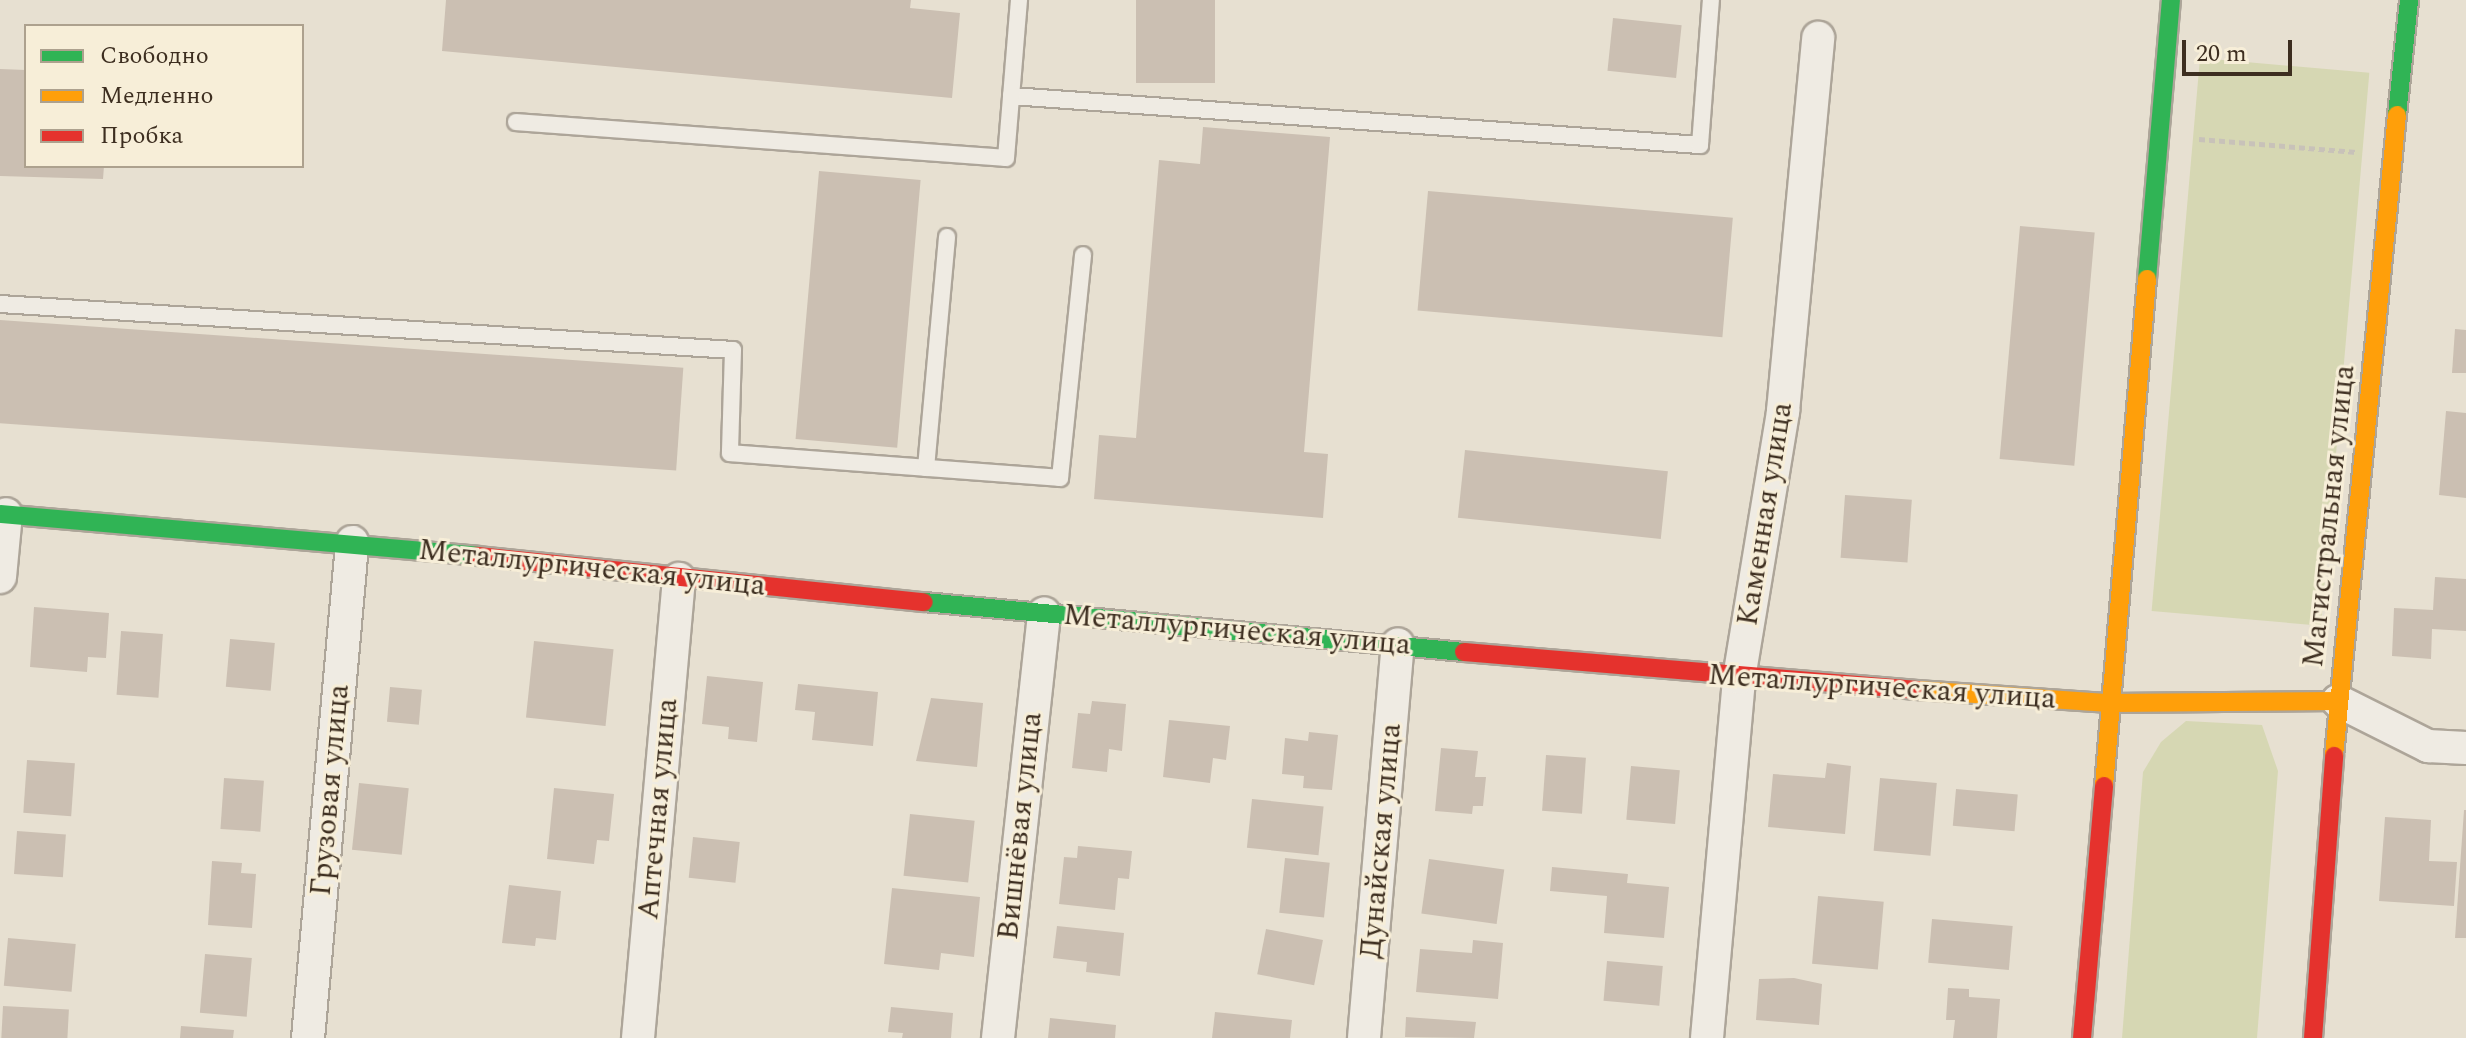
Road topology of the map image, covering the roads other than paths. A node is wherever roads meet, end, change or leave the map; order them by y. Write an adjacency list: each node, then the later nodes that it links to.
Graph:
1 (1019, 0): 6 (lane)
2 (1711, 0): 6 (lane)
3 (2171, 0): 20 (street)
4 (2409, 0): 19 (street, Магистральная улица)
5 (1818, 38): 18 (street, Каменная улица)
6 (1011, 96): 7 (lane)
7 (516, 122)
8 (947, 237): 11 (lane)
9 (1083, 255): 11 (lane)
10 (0, 304): 11 (lane)
11 (926, 468)
12 (3, 514): 13 (street, Металлургическая улица); 14 (street)
13 (352, 542): 15 (street, Металлургическая улица); 22 (street, Грузовая улица)
14 (0, 577)
15 (679, 579): 16 (street, Металлургическая улица); 23 (street, Аптечная улица)
16 (1044, 613): 17 (street, Металлургическая улица); 24 (street, Вишнёвая улица)
17 (1398, 644): 18 (street, Металлургическая улица); 25 (street, Дунайская улица)
18 (1739, 678): 20 (street, Металлургическая улица); 26 (street, Каменная улица)
19 (2338, 701): 20 (street, Металлургическая улица); 21 (street, Металлургическая улица); 28 (street, Магистральная улица)
20 (2110, 703): 27 (street)
21 (2466, 748)
22 (308, 1038)
23 (638, 1038)
24 (998, 1038)
25 (1364, 1038)
26 (1707, 1038)
27 (2082, 1038)
28 (2313, 1038)

